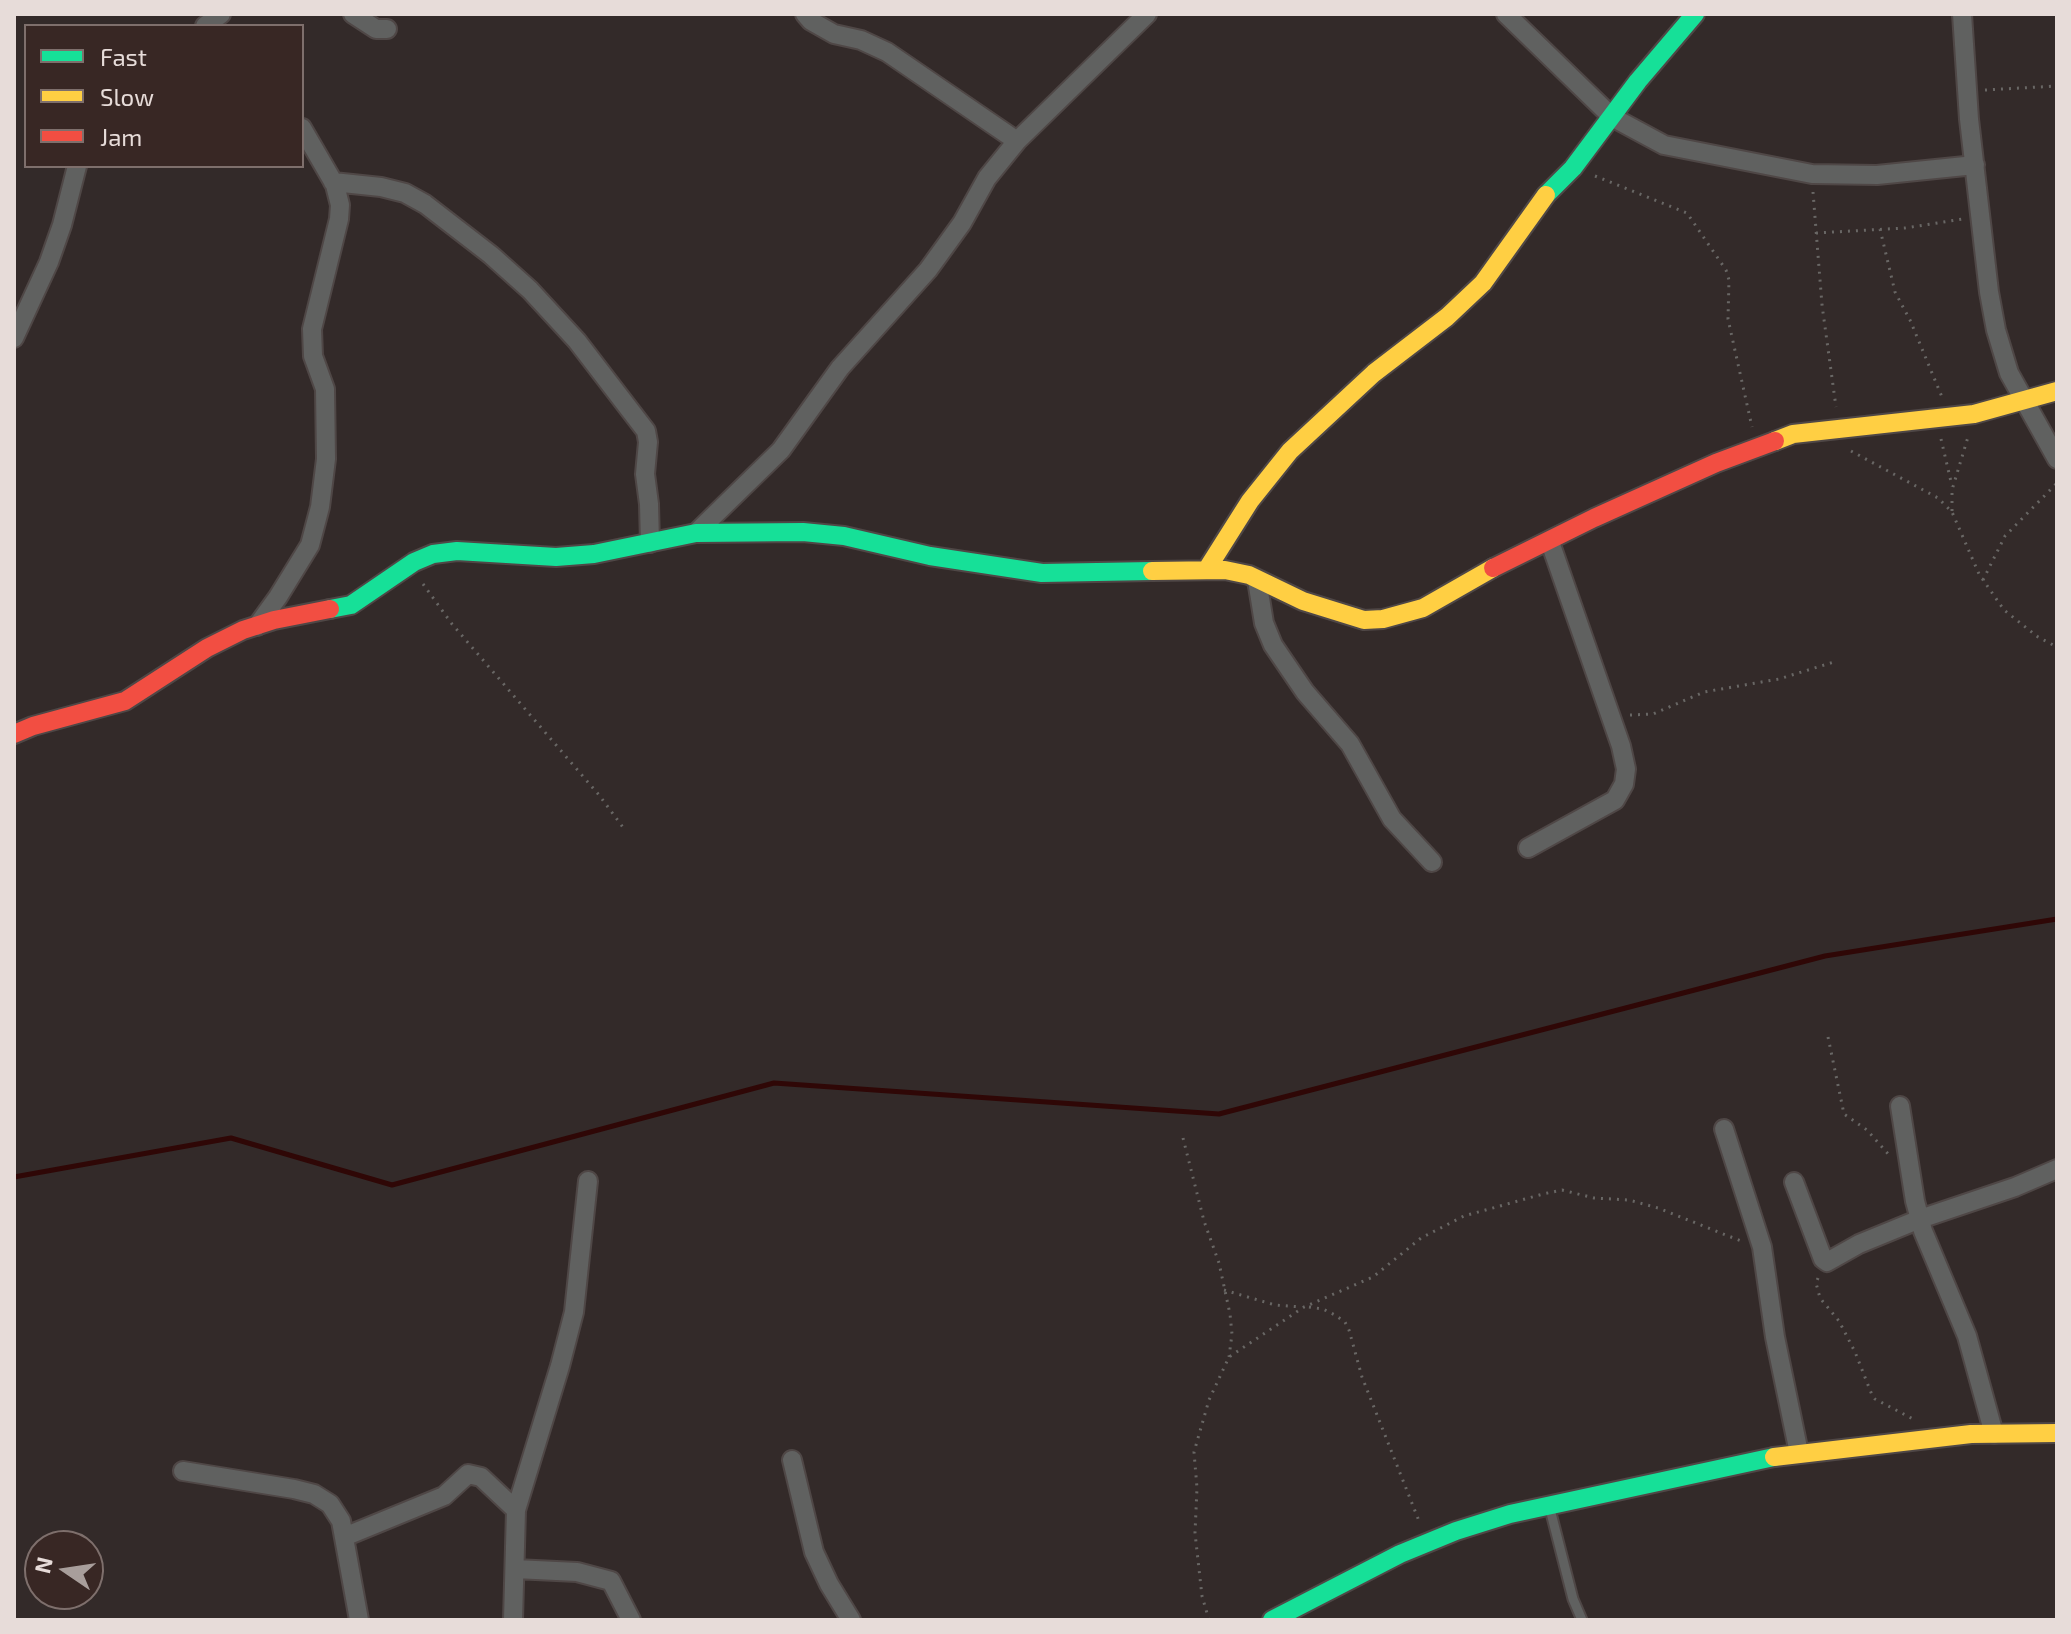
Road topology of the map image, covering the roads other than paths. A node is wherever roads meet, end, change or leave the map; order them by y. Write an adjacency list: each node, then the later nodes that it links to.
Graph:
1 (353, 14): 7 (street)
2 (805, 14): 10 (street)
3 (1147, 14): 10 (street)
4 (1506, 14): 8 (street)
5 (1695, 14): 8 (street)
6 (1962, 14): 11 (street)
7 (387, 29)
8 (1612, 117): 11 (street); 21 (street)
9 (304, 131): 13 (street)
10 (1017, 141): 18 (street)
11 (1975, 165): 16 (street)
12 (76, 168): 14 (street)
13 (333, 182): 20 (street); 23 (street)
14 (14, 338)
15 (2057, 391): 16 (street)
16 (2026, 401): 17 (street); 19 (street)
17 (2057, 459)
18 (696, 533): 20 (street); 21 (street)
19 (1550, 542): 22 (street); 25 (street)
20 (650, 543): 23 (street)
21 (1207, 569): 22 (street)
22 (1257, 580): 26 (street)
23 (257, 626): 24 (street)
24 (14, 734)
25 (1528, 848)
26 (1432, 862)
27 (1900, 1106): 32 (street)
28 (1724, 1129): 35 (street)
29 (2057, 1169): 32 (street)
30 (588, 1181): 39 (street)
31 (1794, 1182): 32 (street)
32 (1920, 1219): 34 (street)
33 (2057, 1432): 34 (street)
34 (1994, 1434): 35 (street)
35 (1799, 1453): 38 (street)
36 (792, 1460): 45 (street)
37 (183, 1471): 40 (street)
38 (1550, 1505): 46 (street); 47 (lane)
39 (516, 1510): 40 (street); 41 (street)
40 (344, 1537): 42 (street)
41 (515, 1569): 43 (street); 44 (street)
42 (359, 1620)
43 (513, 1620)
44 (631, 1620)
45 (851, 1620)
46 (1272, 1620)
47 (1582, 1620)

